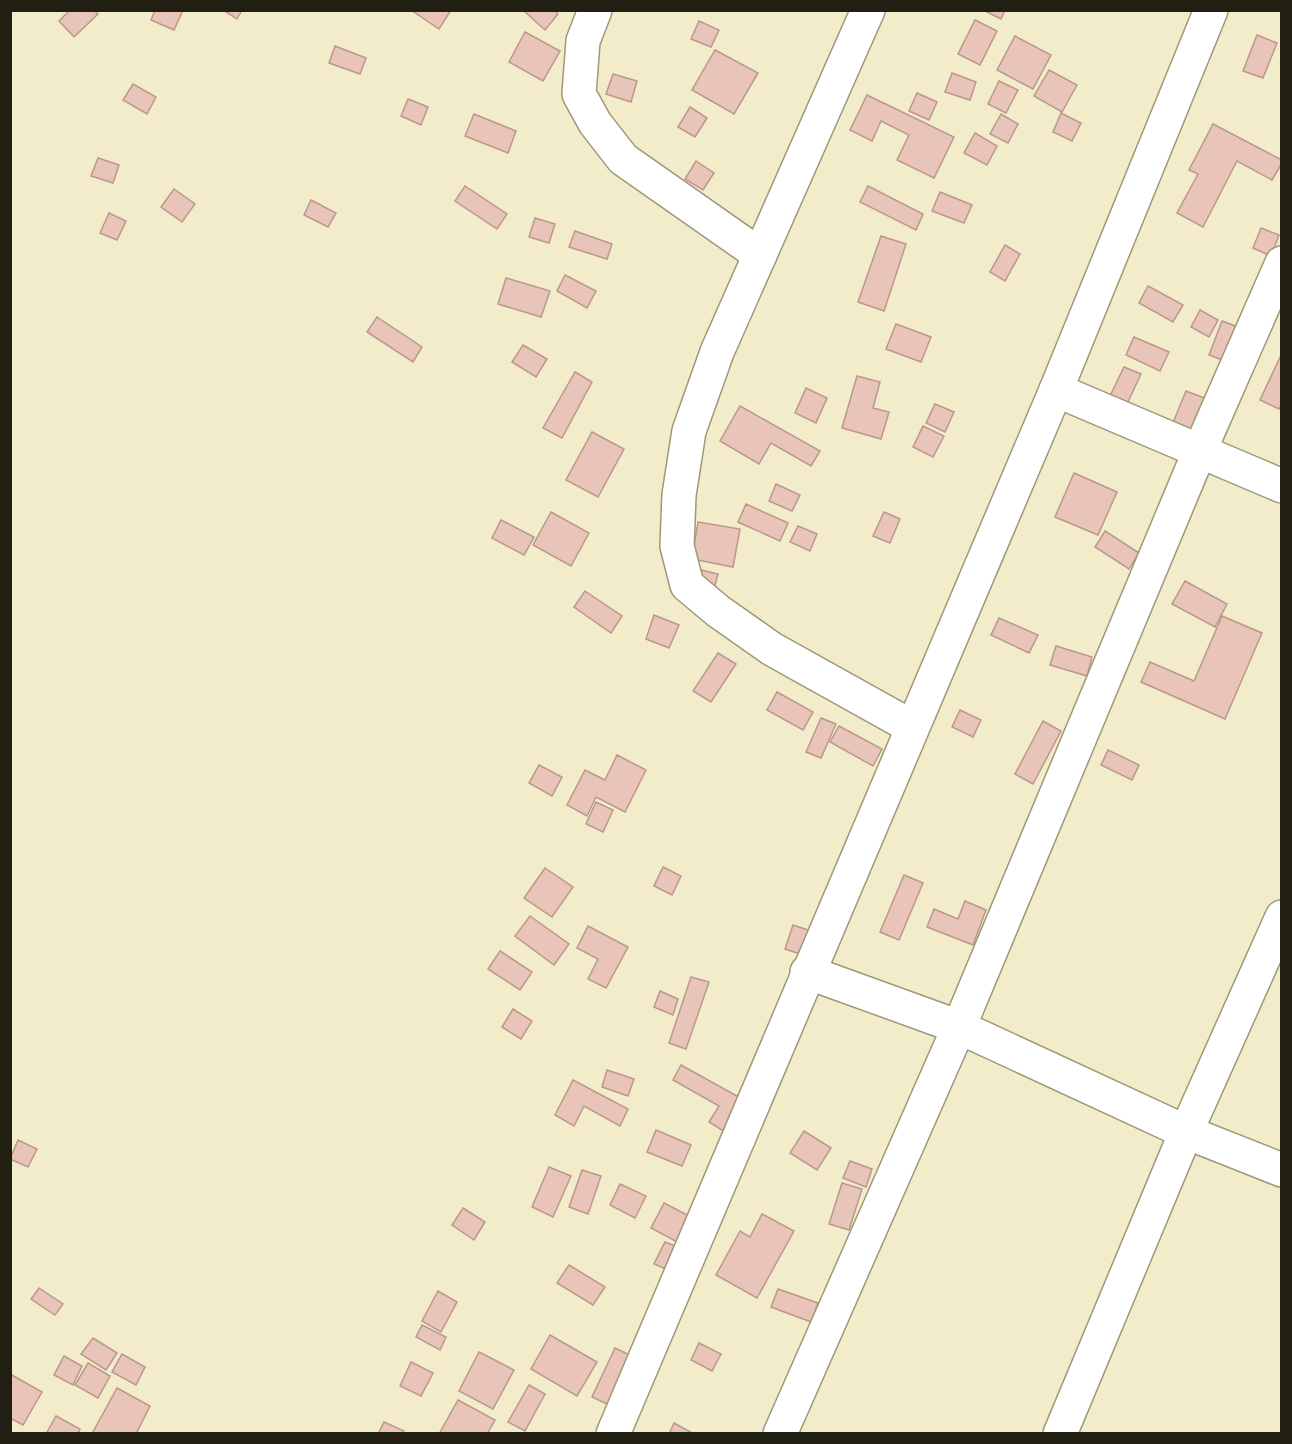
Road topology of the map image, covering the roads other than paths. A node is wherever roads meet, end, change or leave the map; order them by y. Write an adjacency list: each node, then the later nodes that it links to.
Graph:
1 (595, 10): 4 (street)
2 (868, 10): 4 (street)
3 (1211, 10): 6 (street)
4 (760, 255): 9 (street)
5 (1281, 263): 7 (street)
6 (1056, 390): 7 (street); 9 (street)
7 (1200, 450): 8 (street); 12 (street)
8 (1281, 486)
9 (912, 727): 11 (street)
10 (1281, 917): 13 (street)
11 (807, 972): 12 (street); 15 (street)
12 (959, 1027): 13 (street); 16 (street)
13 (1186, 1132): 14 (street); 17 (street)
14 (1281, 1170)
15 (612, 1434)
16 (780, 1434)
17 (1060, 1434)

